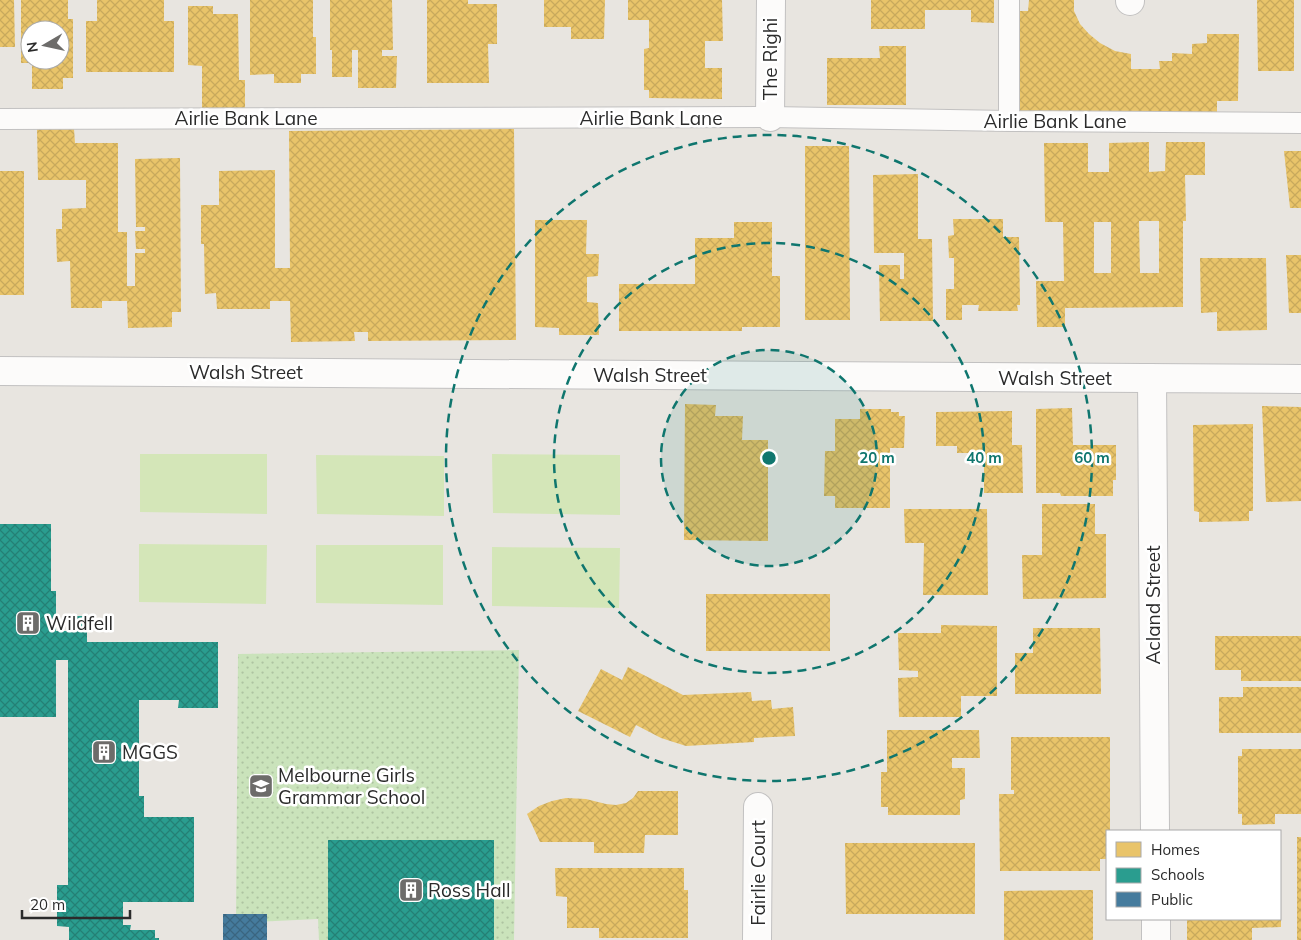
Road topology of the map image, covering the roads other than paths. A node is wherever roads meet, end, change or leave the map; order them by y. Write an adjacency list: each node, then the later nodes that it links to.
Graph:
1 (770, 0): 3 (street, The Righi)
2 (1009, 0): 5 (lane)
3 (770, 118): 4 (lane, Airlie Bank Lane); 5 (lane, Airlie Bank Lane)
4 (0, 119)
5 (1009, 121): 6 (lane, Airlie Bank Lane)
6 (1301, 123)
7 (0, 371): 8 (street, Walsh Street)
8 (1152, 378): 9 (street, Walsh Street); 11 (street, Acland Street)
9 (1301, 379)
10 (758, 807): 13 (street, Fairlie Court)
11 (1155, 830)
12 (1156, 920): 14 (street)
13 (757, 940)
14 (1156, 940)

